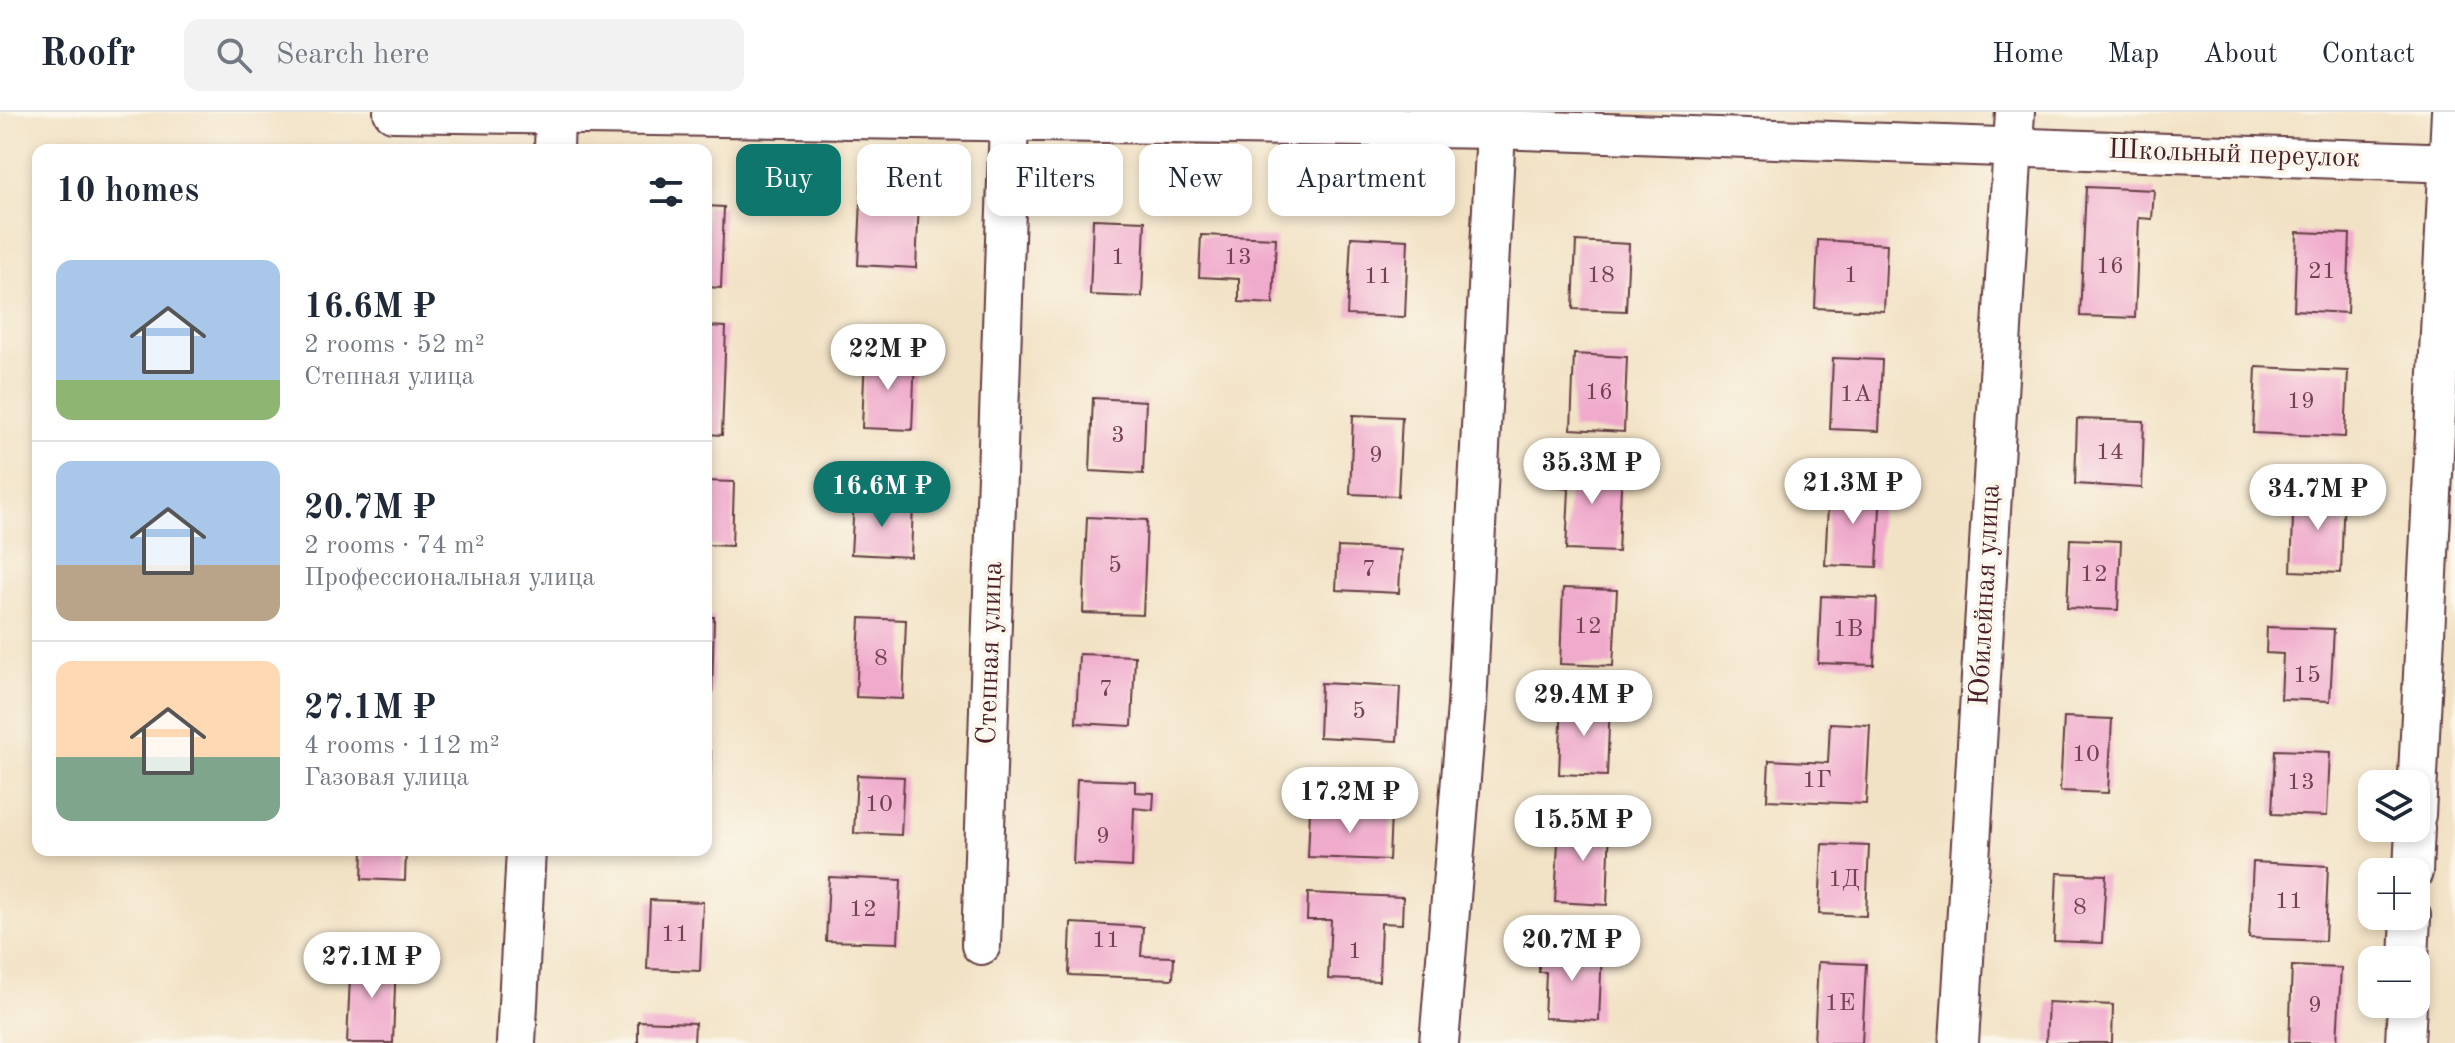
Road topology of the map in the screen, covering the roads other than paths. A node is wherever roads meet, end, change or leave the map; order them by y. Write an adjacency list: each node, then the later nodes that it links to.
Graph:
1 (393, 112): 6 (street)
2 (2451, 112): 7 (street)
3 (1009, 122): 4 (street); 6 (street); 10 (street, Степная улица)
4 (1496, 129): 5 (street); 13 (street)
5 (2014, 129): 7 (street, Школьный переулок); 14 (street, Юбилейная улица)
6 (554, 133)
7 (2452, 163): 8 (street)
8 (2418, 770)
9 (526, 856): 12 (street)
10 (981, 945)
11 (2406, 1018): 15 (street)
12 (516, 1043)
13 (1439, 1043)
14 (1959, 1043)
15 (2405, 1043)

